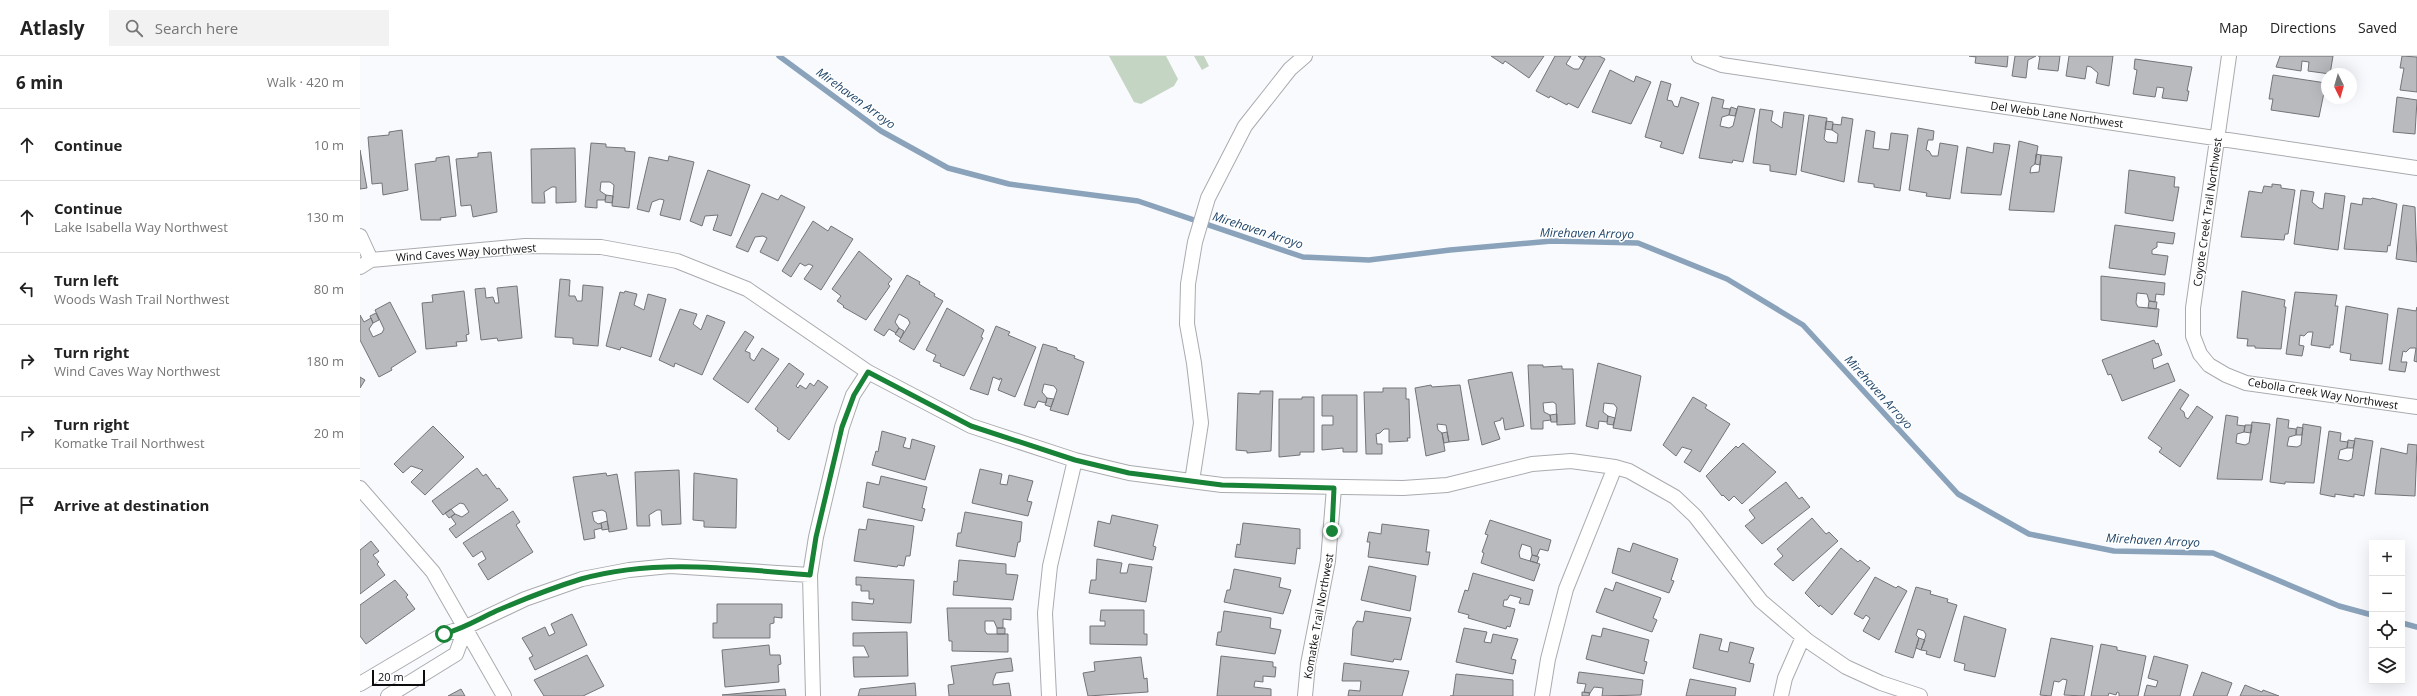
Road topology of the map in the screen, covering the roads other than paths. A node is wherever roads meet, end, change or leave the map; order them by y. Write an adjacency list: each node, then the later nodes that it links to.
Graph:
1 (1305, 56): 13 (street)
2 (1699, 56): 4 (street, Del Webb Lane Northwest)
3 (2230, 56): 4 (street, Coyote Creek Trail Northwest)
4 (2217, 137): 5 (street, Del Webb Lane Northwest); 8 (street, Coyote Creek Trail Northwest)
5 (2417, 168)
6 (360, 236): 7 (street)
7 (366, 264): 9 (street, Wind Caves Way Northwest)
8 (2209, 365): 10 (street, Cebolla Creek Way Northwest)
9 (868, 372): 11 (street, Wind Caves Way Northwest); 16 (street)
10 (2417, 407)
11 (1075, 460): 13 (street, Wind Caves Way Northwest); 23 (street)
12 (1615, 467): 15 (street, Wind Caves Way Northwest); 18 (street, Wind Caves Way Northwest); 25 (street)
13 (1192, 481): 15 (street, Wind Caves Way Northwest)
14 (360, 488): 17 (street)
15 (1334, 488): 24 (street, Komatke Trail Northwest)
16 (810, 575): 17 (street); 22 (street)
17 (466, 627): 19 (street); 20 (street); 21 (street)
18 (1803, 637): 26 (street); 27 (street, Wind Caves Way Northwest)
19 (360, 684)
20 (388, 696)
21 (504, 696)
22 (813, 696)
23 (1049, 696)
24 (1305, 696)
25 (1542, 696)
26 (1781, 696)
27 (1920, 696)

